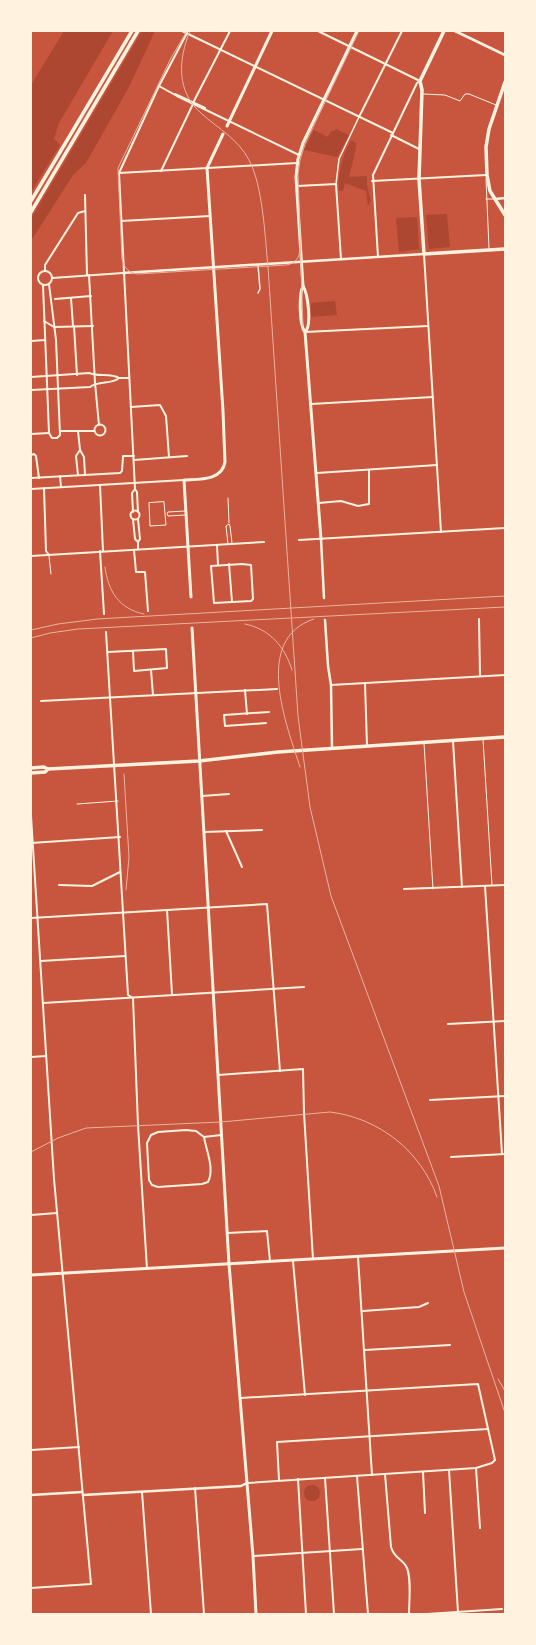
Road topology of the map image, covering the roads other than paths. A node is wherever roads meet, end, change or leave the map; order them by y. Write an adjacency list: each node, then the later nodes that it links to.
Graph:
1 (132, 31): 44 (main road)
2 (138, 31): 46 (main road)
3 (182, 31): 11 (street)
4 (230, 31): 13 (street)
5 (272, 31): 16 (main road)
6 (318, 31): 12 (street)
7 (357, 31): 12 (main road)
8 (402, 31): 15 (street)
9 (444, 31): 17 (main road)
10 (455, 31): 14 (street)
11 (187, 33): 13 (street); 19 (street)
12 (350, 46): 15 (street); 21 (main road)
13 (221, 50): 16 (street); 22 (street)
14 (505, 55)
15 (385, 64): 17 (street); 24 (street)
16 (255, 67): 21 (street); 25 (main road)
17 (420, 81): 20 (main road); 28 (street)
18 (505, 82): 23 (main road)
19 (159, 86): 22 (street); 34 (street)
20 (422, 94): 23 (lane); 29 (main road)
21 (324, 100): 24 (street); 30 (main road)
22 (193, 103): 25 (street); 33 (street)
23 (497, 106): 35 (main road)
24 (359, 117): 28 (street); 38 (street)
25 (229, 122): 26 (main road); 30 (street)
26 (227, 126)
27 (223, 134): 32 (main road)
28 (392, 134): 29 (street); 37 (street)
29 (420, 149): 36 (main road)
30 (299, 155): 31 (main road)
31 (297, 163): 32 (street); 39 (main road)
32 (207, 168): 33 (street); 48 (main road)
33 (161, 171): 34 (street)
34 (118, 173): 49 (street)
35 (486, 175): 36 (street); 42 (main road); 43 (lane)
36 (419, 179): 37 (street); 52 (main road)
37 (372, 181): 53 (street)
38 (336, 184): 39 (street); 54 (street)
39 (297, 186): 55 (main road)
40 (85, 195): 45 (street)
41 (505, 198): 42 (street)
42 (495, 199): 43 (lane); 47 (main road)
43 (486, 200): 51 (lane)
44 (31, 201)
45 (85, 211): 58 (street); 60 (street)
46 (31, 212)
47 (505, 215)
48 (210, 216): 49 (street); 57 (main road)
49 (121, 221): 59 (street)
50 (505, 249): 51 (main road)
51 (489, 250): 52 (main road)
52 (424, 254): 53 (street); 72 (street)
53 (378, 257): 54 (street)
54 (341, 259): 55 (street)
55 (302, 261): 56 (street); 64 (main road)
56 (258, 264): 57 (street); 65 (street)
57 (212, 267): 59 (street); 111 (main road)
58 (45, 271): 61 (street); 62 (street)
59 (123, 273): 60 (street); 83 (street)
60 (88, 275): 61 (street); 66 (street)
61 (52, 278): 63 (street)
62 (43, 284): 63 (street); 69 (street)
63 (49, 284): 73 (street)
64 (303, 286): 74 (main road); 74 (main road)
65 (258, 293)
66 (91, 296): 67 (street); 71 (street)
67 (71, 298): 68 (street); 70 (street)
68 (55, 299)
69 (44, 321): 73 (street); 75 (street)
70 (73, 326): 71 (street); 73 (street); 77 (street)
71 (93, 326): 80 (street)
72 (428, 326): 74 (street); 88 (street)
73 (54, 327): 79 (street)
74 (305, 332): 89 (main road)
75 (45, 340): 76 (street); 78 (street)
76 (31, 341)
77 (77, 375): 79 (street); 80 (street)
78 (46, 376): 79 (street); 81 (street); 86 (street)
79 (58, 376): 85 (street)
80 (95, 376): 82 (street); 84 (street)
81 (31, 377)
82 (119, 378): 83 (street); 84 (street)
83 (129, 378): 90 (street)
84 (95, 383): 85 (street); 91 (street)
85 (58, 388): 86 (street); 92 (street)
86 (46, 389): 87 (street); 95 (street)
87 (31, 390)
88 (433, 397): 89 (street); 103 (street)
89 (311, 404): 105 (main road)
90 (130, 407): 99 (street); 101 (street)
91 (99, 425): 94 (street); 94 (street)
92 (60, 431): 93 (street); 95 (street)
93 (78, 431): 94 (street); 97 (street)
94 (94, 431)
95 (49, 433): 96 (street)
96 (31, 434)
97 (80, 450): 106 (street); 107 (street)
98 (31, 455): 110 (street)
99 (134, 456): 102 (street); 107 (street)
100 (187, 456): 101 (street)
101 (168, 457): 102 (street)
102 (134, 460): 112 (street)
103 (437, 465): 104 (street); 128 (street)
104 (369, 470): 105 (street); 119 (street)
105 (317, 473): 119 (main road)
106 (79, 475): 107 (street); 108 (street)
107 (85, 475)
108 (60, 476): 110 (street); 114 (street)
109 (31, 478): 110 (street)
110 (38, 478)
111 (184, 480): 112 (street); 122 (main road)
112 (135, 483): 113 (street); 117 (street)
113 (100, 485): 114 (street); 139 (street)
114 (61, 487): 115 (street)
115 (44, 488): 116 (street); 140 (street)
116 (31, 489)
117 (135, 489): 120 (street); 121 (street)
118 (228, 498): 126 (lane)
119 (319, 503): 129 (main road)
120 (133, 512): 121 (street); 124 (street)
121 (138, 512): 125 (street)
122 (186, 513): 123 (lane); 123 (lane); 136 (main road)
123 (166, 514): 123 (lane)
124 (133, 519): 125 (street); 131 (street)
125 (138, 519): 131 (street)
126 (229, 524): 133 (lane); 134 (lane)
127 (505, 528): 128 (street)
128 (441, 532): 129 (street)
129 (321, 539): 130 (street); 146 (street)
130 (299, 540)
131 (138, 542): 137 (street)
132 (264, 542): 134 (street)
133 (228, 544): 134 (street); 135 (street)
134 (232, 544)
135 (217, 545): 136 (street); 142 (street)
136 (188, 546): 137 (street); 145 (main road)
137 (138, 549): 138 (street)
138 (134, 550): 139 (street); 148 (street)
139 (101, 551): 140 (street); 149 (street)
140 (49, 555): 141 (street); 144 (lane)
141 (31, 556)
142 (218, 564): 143 (street); 147 (street)
143 (229, 564): 147 (street); 147 (street)
144 (52, 574)
145 (191, 597)
146 (324, 598)
147 (232, 602)
148 (148, 611)
149 (104, 614)
150 (479, 619): 157 (street)
151 (325, 620): 160 (street)
152 (192, 628): 163 (main road)
153 (106, 632): 155 (street)
154 (132, 651): 155 (street); 156 (street); 156 (street)
155 (108, 652): 165 (street)
156 (151, 670): 164 (street)
157 (480, 675): 158 (street); 159 (street)
158 (505, 675)
159 (365, 683): 160 (street); 174 (street)
160 (331, 684): 175 (street)
161 (277, 689): 162 (street)
162 (245, 690): 163 (street); 168 (street)
163 (196, 692): 164 (street); 176 (main road)
164 (153, 695): 165 (street)
165 (111, 697): 166 (street); 177 (street)
166 (41, 700)
167 (269, 712): 168 (street)
168 (247, 714): 169 (street)
169 (266, 723)
170 (505, 737): 171 (main road)
171 (483, 739): 172 (main road); 196 (lane)
172 (453, 740): 173 (main road); 197 (street)
173 (424, 742): 174 (main road); 199 (lane)
174 (367, 746): 175 (main road)
175 (332, 748): 176 (main road)
176 (199, 761): 177 (main road); 182 (main road)
177 (115, 766): 179 (main road); 183 (street)
178 (31, 768): 179 (main road)
179 (48, 769): 180 (main road)
180 (31, 773)
181 (229, 794): 182 (street)
182 (202, 796): 188 (main road)
183 (118, 801): 184 (lane); 189 (street)
184 (77, 804)
185 (31, 816): 190 (street)
186 (262, 830): 187 (street)
187 (226, 831): 188 (street); 191 (street)
188 (204, 832): 200 (main road)
189 (120, 838): 190 (street); 192 (street)
190 (32, 843): 203 (street)
191 (242, 867)
192 (120, 872): 194 (street); 202 (street)
193 (505, 885): 196 (street)
194 (59, 886)
195 (485, 886): 196 (street); 197 (street); 213 (street)
196 (492, 886)
197 (462, 887): 199 (street)
198 (404, 889): 199 (street)
199 (433, 889)
200 (209, 907): 201 (street); 208 (street); 209 (main road)
201 (168, 910): 202 (street); 210 (street)
202 (123, 911): 203 (street); 205 (street)
203 (38, 917): 204 (street); 206 (street)
204 (31, 918)
205 (125, 956): 206 (street); 211 (street)
206 (41, 961): 212 (street)
207 (304, 987): 208 (street)
208 (274, 989): 209 (street); 218 (street)
209 (213, 993): 210 (street); 219 (main road)
210 (172, 995): 211 (street)
211 (133, 998): 212 (street); 236 (street)
212 (43, 1003): 216 (street)
213 (494, 1021): 214 (street); 215 (street); 220 (street)
214 (505, 1021)
215 (448, 1024)
216 (46, 1056): 217 (street); 227 (street)
217 (31, 1057)
218 (280, 1071): 219 (street); 232 (street)
219 (218, 1075): 223 (main road)
220 (498, 1096): 221 (street); 222 (street); 225 (street)
221 (505, 1096)
222 (430, 1100)
223 (222, 1135): 224 (street); 229 (main road)
224 (204, 1137): 224 (street)
225 (504, 1154): 226 (street)
226 (451, 1157)
227 (57, 1213): 228 (street); 237 (street)
228 (31, 1215)
229 (227, 1233): 234 (street); 235 (main road)
230 (505, 1248): 231 (main road)
231 (358, 1257): 232 (main road); 240 (street)
232 (313, 1260): 233 (main road)
233 (293, 1261): 234 (main road); 244 (street)
234 (270, 1262): 235 (main road)
235 (229, 1264): 236 (main road); 245 (main road)
236 (147, 1269): 237 (main road)
237 (64, 1273): 238 (main road); 248 (street)
238 (31, 1275)
239 (428, 1303): 240 (street)
240 (363, 1311): 242 (street)
241 (450, 1345): 242 (street)
242 (365, 1350): 243 (street)
243 (368, 1392): 244 (street); 246 (street); 247 (street)
244 (305, 1395): 245 (street)
245 (241, 1398): 259 (main road)
246 (488, 1429): 247 (street); 250 (street)
247 (370, 1436): 254 (street); 257 (street)
248 (79, 1447): 249 (street); 262 (street)
249 (31, 1450)
250 (476, 1468): 251 (street); 265 (street)
251 (449, 1470): 252 (street); 272 (street)
252 (423, 1472): 253 (street); 264 (street)
253 (385, 1474): 254 (street); 279 (street)
254 (372, 1475): 255 (street)
255 (357, 1476): 256 (street); 266 (street)
256 (324, 1478): 258 (street); 267 (street)
257 (279, 1480): 258 (street); 259 (street)
258 (298, 1480): 268 (street)
259 (247, 1483): 260 (street); 269 (main road)
260 (195, 1488): 261 (street); 274 (street)
261 (142, 1492): 262 (street); 273 (street)
262 (83, 1494): 263 (street); 270 (street)
263 (31, 1495)
264 (426, 1513)
265 (480, 1528)
266 (362, 1549): 267 (street); 278 (street)
267 (330, 1551): 268 (street); 277 (street)
268 (302, 1553): 269 (street); 276 (street)
269 (253, 1556): 275 (main road)
270 (31, 1588)
271 (502, 1609): 272 (street)
272 (458, 1612): 281 (street)
273 (151, 1614)
274 (204, 1614)
275 (256, 1614)
276 (306, 1614)
277 (334, 1614)
278 (368, 1614)
279 (409, 1614)
280 (427, 1614): 281 (street)
281 (442, 1614)

